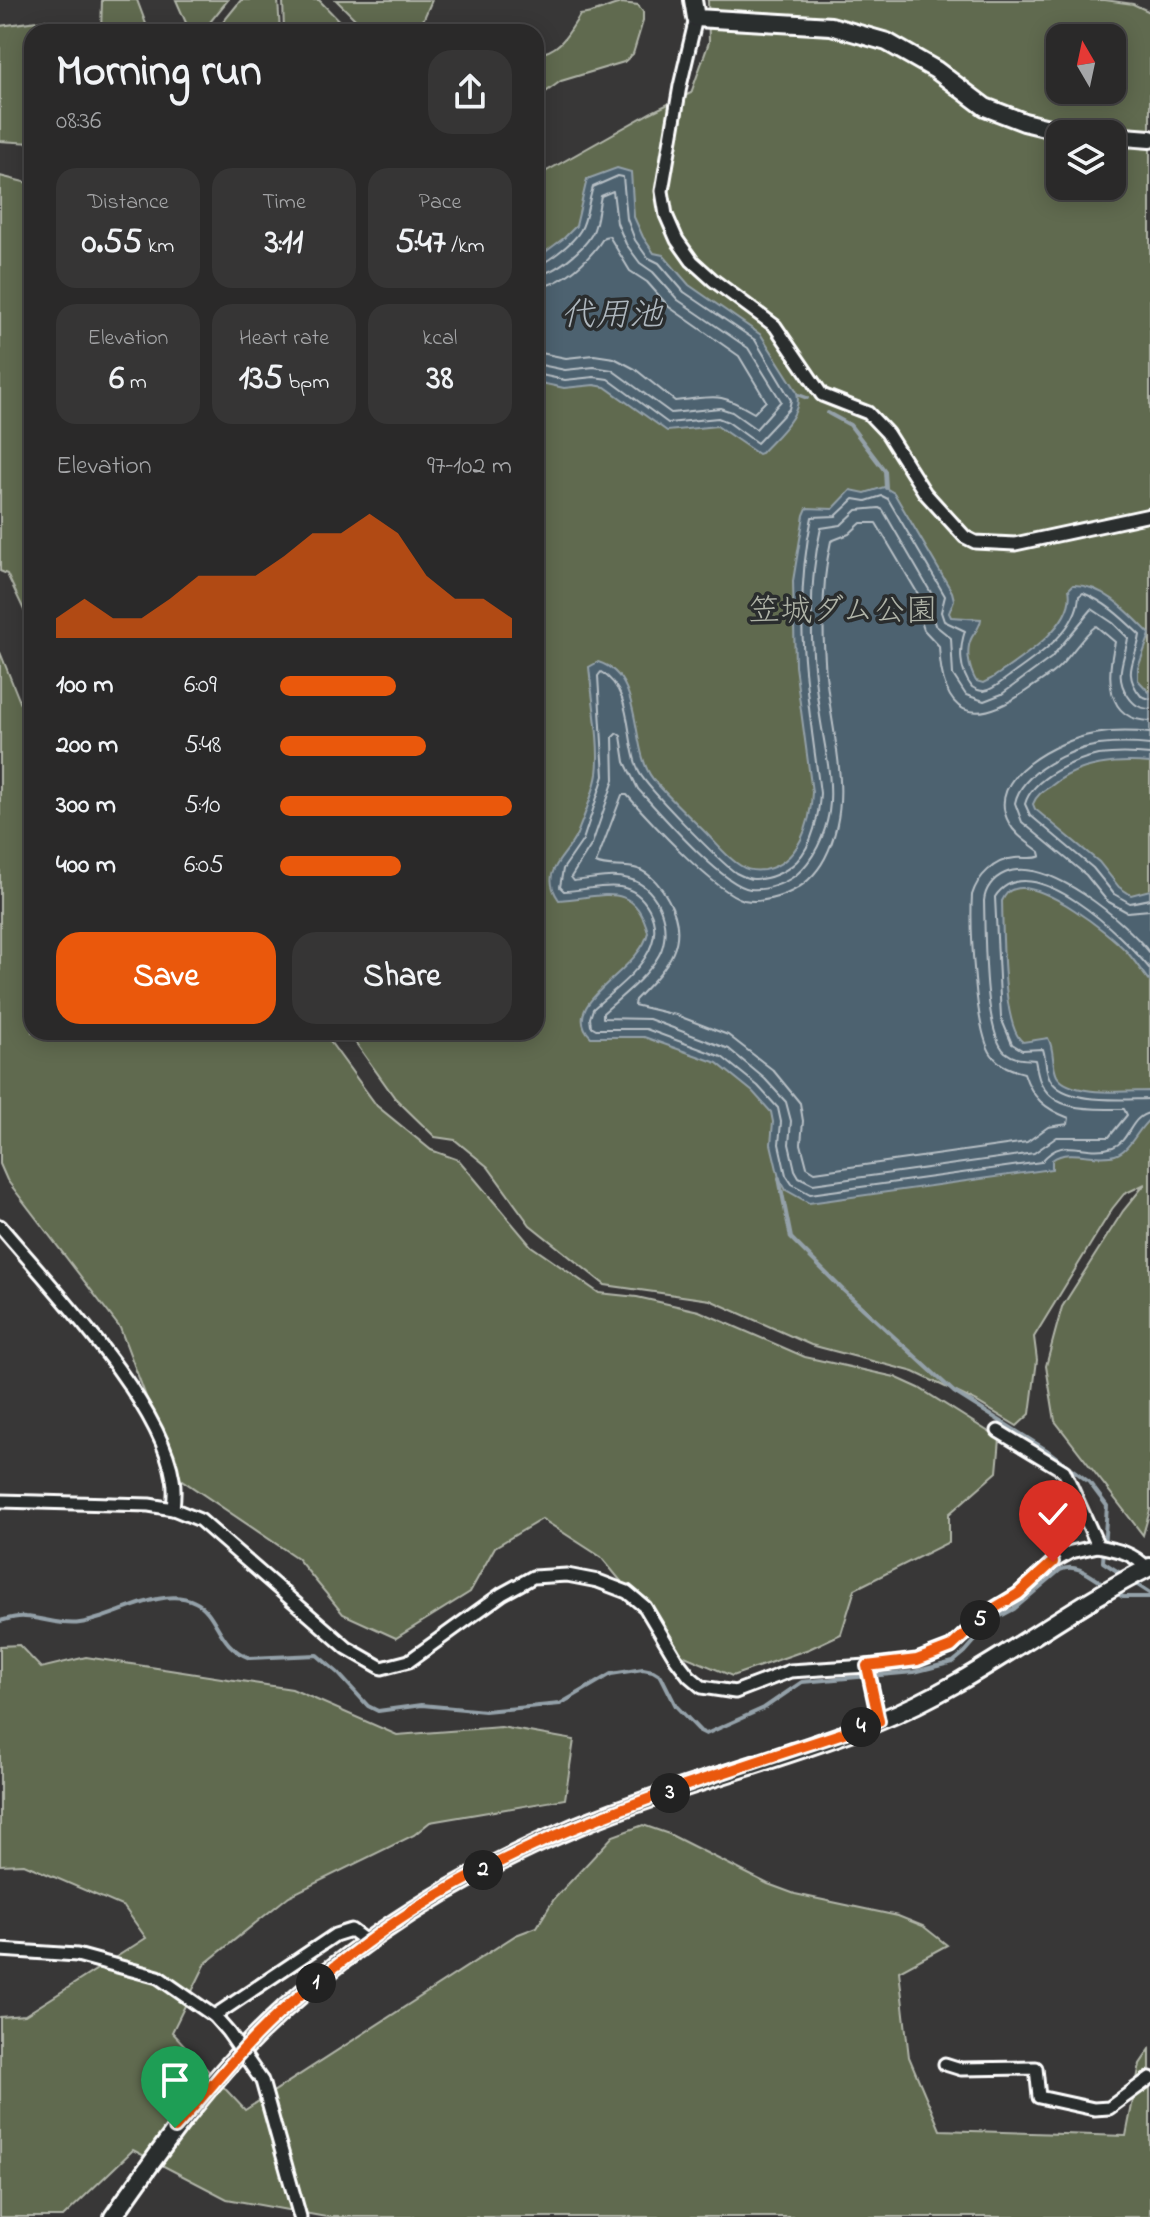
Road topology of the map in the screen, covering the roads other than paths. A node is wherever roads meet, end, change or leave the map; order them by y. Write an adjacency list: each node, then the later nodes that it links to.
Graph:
1 (693, 0): 2 (main road)
2 (696, 18): 3 (main road); 6 (street)
3 (1046, 127)
4 (1126, 137): 5 (main road)
5 (1150, 139)
6 (1150, 515)
7 (0, 1226): 10 (street)
8 (998, 1431): 11 (street)
9 (0, 1501): 10 (street)
10 (173, 1509): 13 (street)
11 (1098, 1546): 12 (street); 13 (street)
12 (1149, 1567): 14 (main road)
13 (867, 1666): 14 (street)
14 (879, 1721): 15 (main road)
15 (367, 1942): 17 (street); 20 (main road)
16 (0, 1950): 17 (street)
17 (214, 2016): 21 (street, bridge)
18 (945, 2064): 19 (street)
19 (1150, 2078)
20 (113, 2217)
21 (300, 2217)

